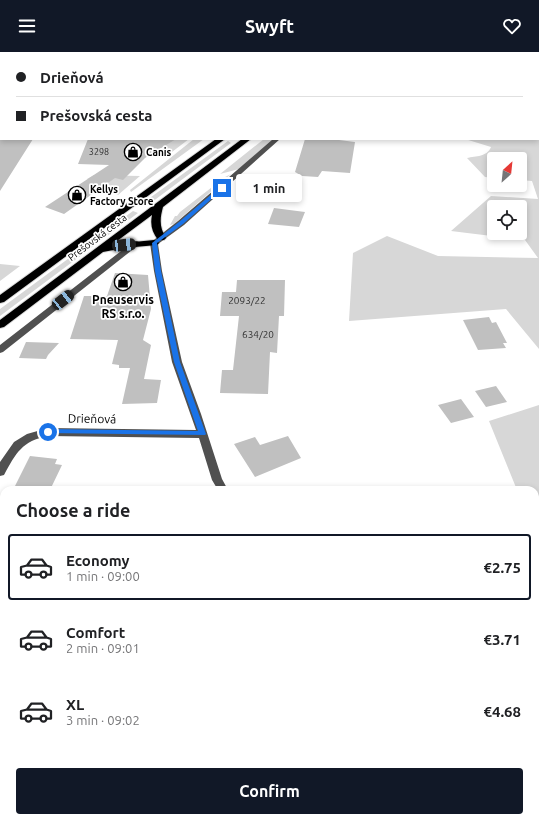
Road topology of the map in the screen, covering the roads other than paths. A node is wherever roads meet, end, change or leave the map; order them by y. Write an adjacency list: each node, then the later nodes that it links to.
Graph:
1 (246, 140): 4 (highway, Prešovská cesta)
2 (276, 140): 5 (street)
3 (216, 141): 8 (highway, Prešovská cesta)
4 (159, 205): 5 (highway); 7 (highway, Prešovská cesta)
5 (158, 240): 6 (highway); 11 (street)
6 (137, 243): 7 (highway); 10 (street)
7 (99, 251): 9 (highway, Prešovská cesta)
8 (0, 300)
9 (0, 325)
10 (0, 350)
11 (202, 434): 12 (street, Drieňová); 13 (street)
12 (0, 472)
13 (221, 486)

